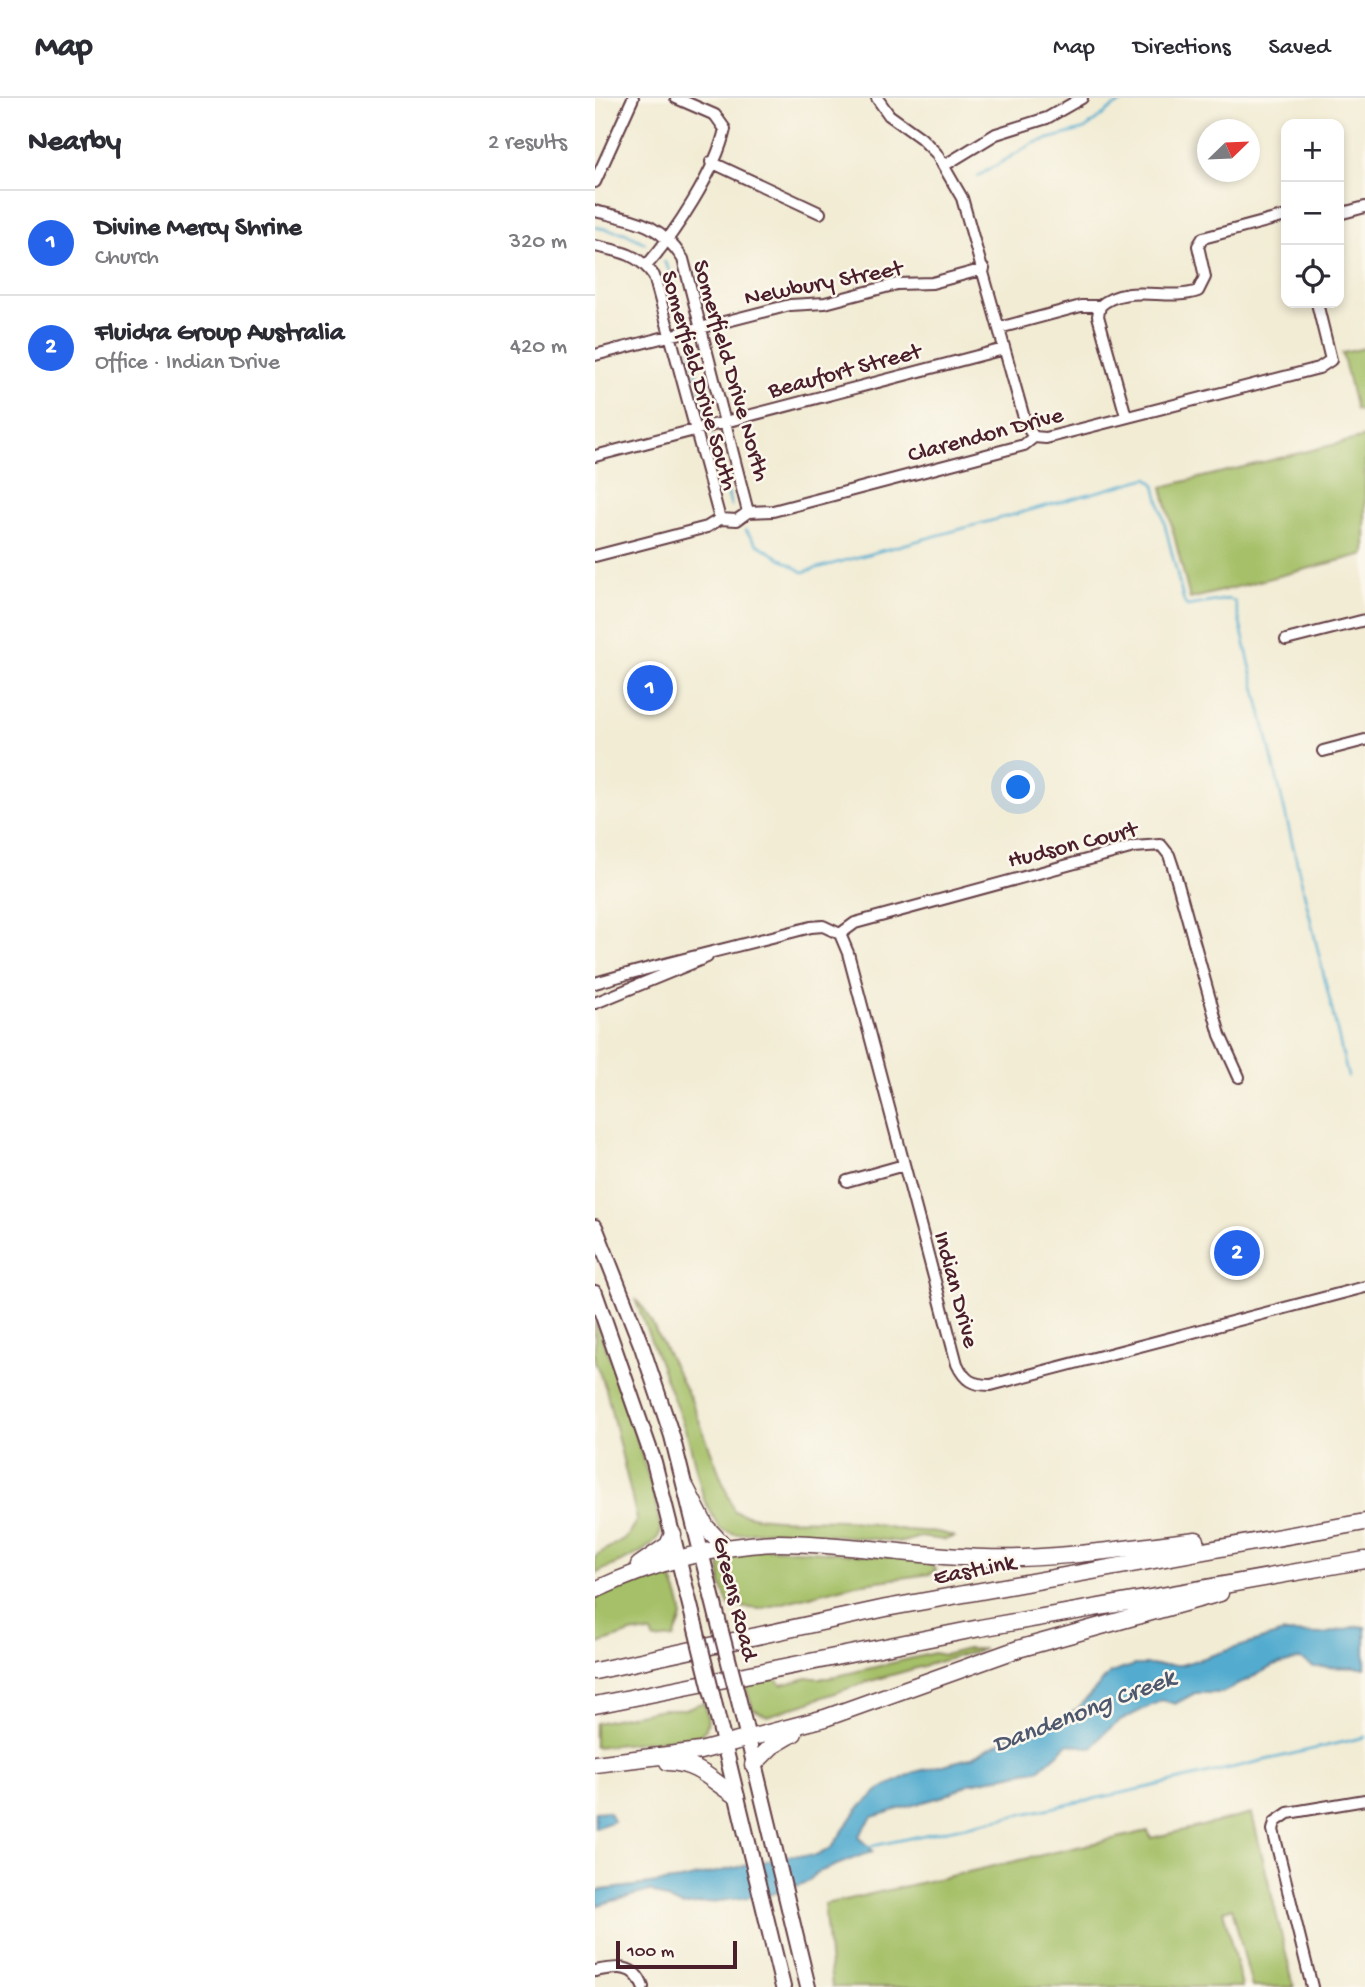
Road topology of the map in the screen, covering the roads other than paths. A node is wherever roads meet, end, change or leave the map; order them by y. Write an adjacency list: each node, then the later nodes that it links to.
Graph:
1 (633, 98): 7 (street)
2 (676, 98): 5 (street)
3 (877, 98): 6 (street)
4 (1075, 100): 6 (street)
5 (711, 162): 10 (street); 13 (street)
6 (945, 165): 16 (street)
7 (595, 182)
8 (1365, 207): 11 (street)
9 (595, 211): 13 (street, Somerfield Drive North)
10 (820, 213)
11 (1344, 213)
12 (1281, 217): 17 (street)
13 (670, 239): 15 (street); 19 (street, Somerfield Drive North)
14 (595, 246): 15 (street, Somerfield Drive South)
15 (647, 265): 21 (street, Somerfield Drive South)
16 (984, 269): 19 (street, Newbury Street); 20 (street)
17 (1100, 306): 20 (street); 24 (street)
18 (1318, 308): 24 (street, Clarendon Drive)
19 (702, 328): 21 (street, Newbury Street); 25 (street, Somerfield Drive North)
20 (999, 328): 22 (street)
21 (670, 336): 23 (street, Newbury Street); 26 (street, Somerfield Drive South)
22 (1004, 349): 25 (street, Beaufort Street); 27 (street)
23 (595, 355)
24 (1126, 416): 27 (street, Clarendon Drive)
25 (727, 422): 26 (street, Beaufort Street); 29 (street, Somerfield Drive North)
26 (695, 430): 28 (street, Beaufort Street); 30 (street, Somerfield Drive South)
27 (1034, 437): 29 (street, Clarendon Drive)
28 (595, 456)
29 (748, 512): 30 (street, Clarendon Drive)
30 (720, 519): 31 (street, Clarendon Drive)
31 (595, 556)
32 (1365, 620): 33 (street)
33 (1286, 640)
34 (1365, 740): 35 (street)
35 (1322, 751)
36 (841, 934): 37 (street); 40 (street, Hudson Court); 41 (street, Indian Drive)
37 (716, 953): 38 (street); 39 (street)
38 (595, 983)
39 (595, 1003)
40 (1239, 1077)
41 (904, 1165): 42 (street); 44 (street, Indian Drive)
42 (847, 1181)
43 (595, 1227): 46 (main road, Greens Road)
44 (1365, 1287)
45 (595, 1293): 48 (main road, Greens Road)
46 (687, 1488): 49 (highway); 50 (main road, Greens Road)
47 (1365, 1522): 49 (highway); 55 (highway, EastLink)
48 (673, 1534): 51 (main road, Greens Road); 54 (highway)
49 (727, 1549): 50 (highway)
50 (703, 1555): 51 (highway); 58 (main road, Greens Road, bridge)
51 (679, 1560): 54 (highway); 59 (main road, Greens Road, bridge)
52 (1365, 1560): 53 (highway)
53 (1297, 1571): 56 (highway); 57 (highway)
54 (601, 1588)
55 (595, 1671)
56 (595, 1705)
57 (825, 1718): 58 (highway); 62 (highway)
58 (748, 1739): 59 (highway); 62 (main road, Greens Road)
59 (725, 1745): 60 (highway); 63 (main road, Greens Road)
60 (645, 1759): 61 (highway); 63 (highway)
61 (595, 1763)
62 (753, 1765): 68 (main road, Greens Road)
63 (736, 1796): 67 (main road, Greens Road)
64 (1365, 1800): 69 (street)
65 (595, 1971): 66 (street)
66 (643, 1987)
67 (783, 1987)
68 (808, 1987)
69 (1312, 1987)

